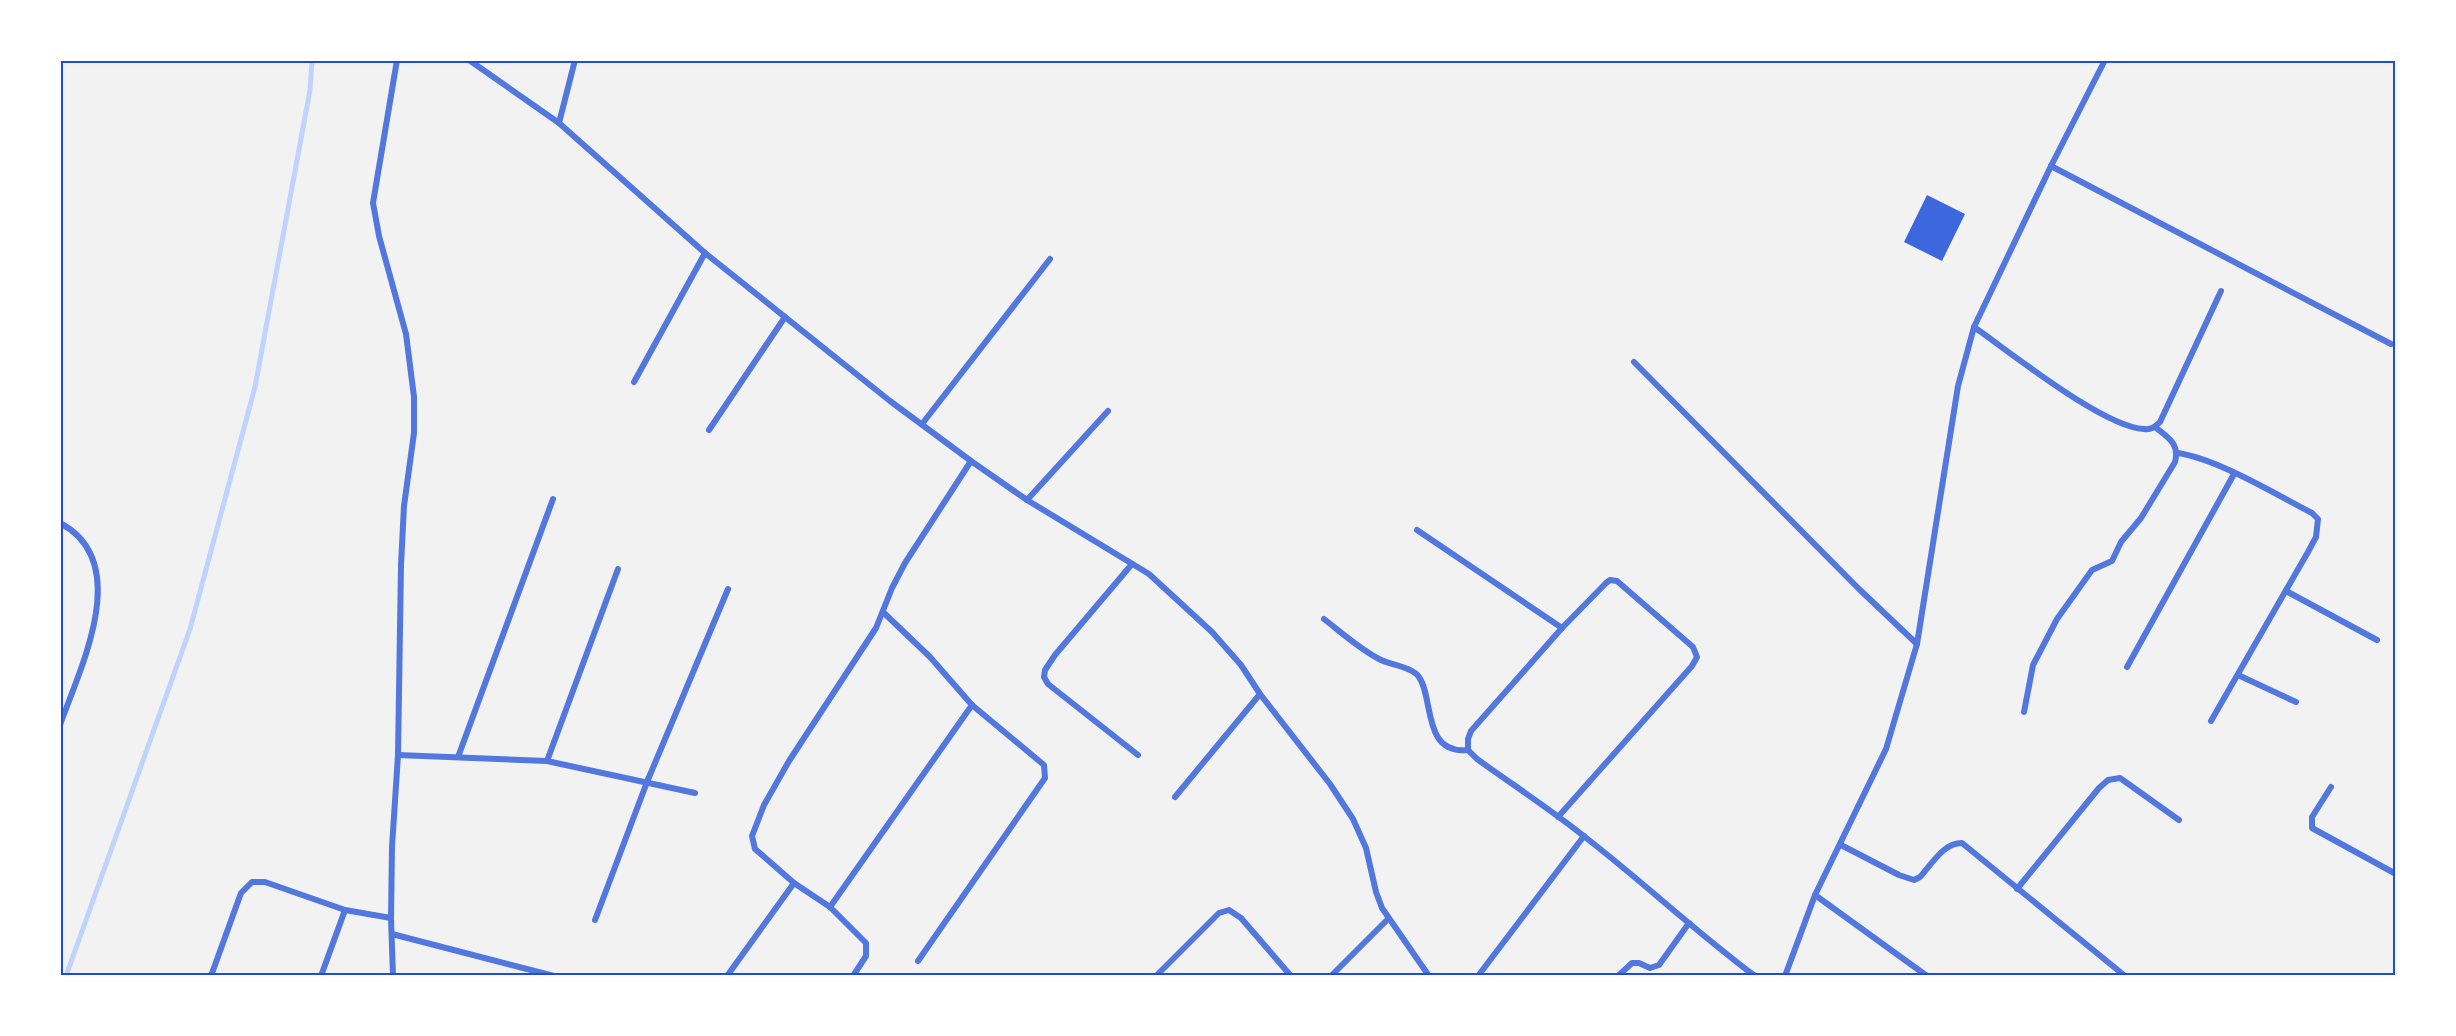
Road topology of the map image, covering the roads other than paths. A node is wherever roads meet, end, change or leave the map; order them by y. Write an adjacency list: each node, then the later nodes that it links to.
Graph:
1 (397, 60): 44 (street)
2 (469, 60): 5 (street)
3 (575, 60): 5 (street)
4 (2105, 60): 6 (street)
5 (559, 123): 7 (street)
6 (2051, 166): 11 (street); 12 (street)
7 (705, 253): 10 (street); 14 (street)
8 (1050, 259): 16 (street)
9 (2221, 291): 17 (street)
10 (785, 317): 16 (street); 18 (street)
11 (1974, 327): 17 (street); 34 (street)
12 (2391, 344)
13 (1634, 362): 34 (street)
14 (634, 382)
15 (1108, 411): 23 (street)
16 (922, 424): 20 (street)
17 (2155, 427): 19 (street)
18 (710, 430)
19 (2177, 453): 21 (street); 40 (street)
20 (971, 461): 23 (street); 30 (street)
21 (2234, 474): 29 (street); 35 (street)
22 (553, 500): 46 (street)
23 (1027, 500): 26 (street)
24 (60, 523): 42 (street)
25 (1418, 530): 32 (street)
26 (1132, 564): 37 (street); 45 (street)
27 (618, 569): 47 (street)
28 (728, 590): 48 (street)
29 (2286, 591): 33 (street); 36 (street)
30 (883, 612): 39 (street); 57 (street)
31 (1324, 619): 43 (street)
32 (1562, 628): 43 (street); 52 (street)
33 (2378, 640)
34 (1917, 644): 55 (street)
35 (2127, 667)
36 (2238, 675): 38 (street); 41 (street)
37 (1260, 694): 51 (street); 63 (street)
38 (2296, 702)
39 (972, 705): 60 (street); 67 (street)
40 (2024, 712)
41 (2211, 721)
42 (60, 725)
43 (1468, 750): 52 (street)
44 (398, 755): 46 (street); 62 (street)
45 (1138, 755)
46 (458, 757): 47 (street)
47 (547, 761): 48 (street)
48 (647, 782): 50 (street); 64 (street)
49 (2331, 787): 56 (street)
50 (695, 793)
51 (1175, 797)
52 (1558, 817): 54 (street)
53 (2179, 820): 58 (street)
54 (1584, 836): 65 (street); 78 (street)
55 (1841, 845): 58 (street); 59 (street)
56 (2396, 874)
57 (794, 883): 60 (street); 72 (street)
58 (2017, 889): 83 (street)
59 (1815, 895): 81 (street); 82 (street)
60 (830, 907): 73 (street)
61 (345, 910): 62 (street); 68 (street); 69 (street)
62 (391, 918): 66 (street)
63 (1388, 919): 76 (street); 77 (street)
64 (595, 920)
65 (1689, 923): 79 (street); 80 (street)
66 (392, 934): 70 (street); 71 (street)
67 (918, 961)
68 (211, 976)
69 (321, 976)
70 (393, 976)
71 (554, 976)
72 (727, 976)
73 (853, 976)
74 (1156, 976): 75 (street)
75 (1290, 976)
76 (1331, 976)
77 (1429, 976)
78 (1478, 976)
79 (1618, 976)
80 (1755, 976)
81 (1785, 976)
82 (1926, 976)
83 (2125, 976)

